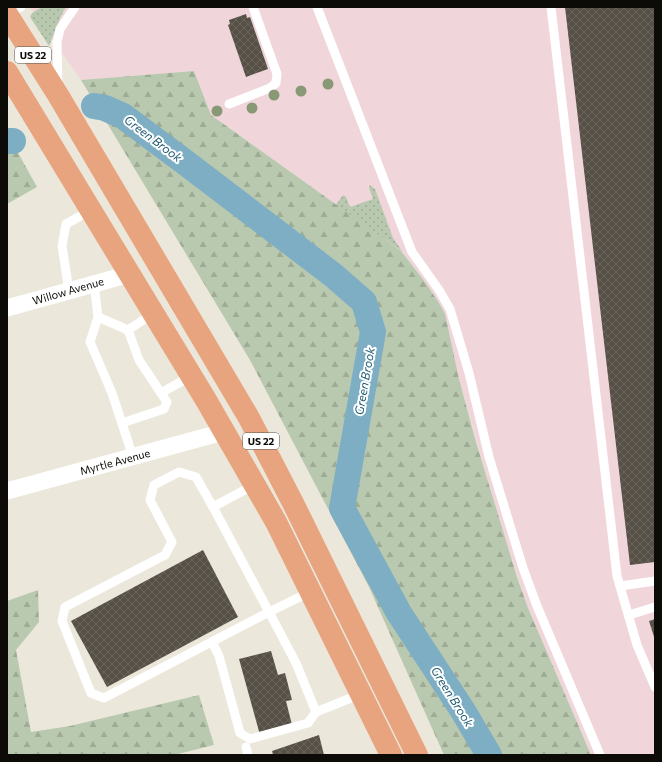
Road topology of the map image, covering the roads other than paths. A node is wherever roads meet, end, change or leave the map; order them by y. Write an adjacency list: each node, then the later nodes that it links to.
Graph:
1 (21, 7): 6 (lane)
2 (75, 7): 8 (lane)
3 (253, 7): 9 (lane)
4 (317, 7): 38 (lane)
5 (551, 7): 27 (lane)
6 (7, 14): 8 (highway, US 22)
7 (7, 72): 10 (highway, US 22)
8 (58, 95): 37 (highway, US 22)
9 (229, 104)
10 (91, 210): 11 (highway, US 22); 13 (lane)
11 (130, 274): 12 (street, Willow Avenue); 15 (highway, US 22)
12 (94, 284): 13 (street, Willow Avenue); 16 (lane)
13 (69, 291): 14 (street, Willow Avenue)
14 (8, 304)
15 (154, 313): 17 (lane); 18 (highway, US 22)
16 (98, 317): 17 (lane); 20 (lane)
17 (128, 330): 19 (lane)
18 (191, 376): 19 (lane); 21 (highway, US 22)
19 (161, 393): 20 (lane)
20 (122, 423): 22 (lane)
21 (224, 432): 22 (street, Myrtle Avenue); 23 (highway, US 22)
22 (133, 457): 24 (street, Myrtle Avenue)
23 (254, 484): 25 (lane); 28 (highway, US 22)
24 (7, 491)
25 (213, 507): 30 (lane); 32 (lane)
26 (655, 580): 27 (lane)
27 (620, 586): 31 (lane)
28 (310, 592): 30 (lane); 34 (highway, US 22)
29 (655, 607): 31 (lane)
30 (269, 612): 32 (lane); 35 (lane)
31 (629, 615): 33 (lane)
32 (212, 642): 35 (lane)
33 (655, 687)
34 (361, 694): 35 (lane); 36 (highway, US 22)
35 (316, 712)
36 (391, 755)
37 (417, 755)
38 (600, 755)

